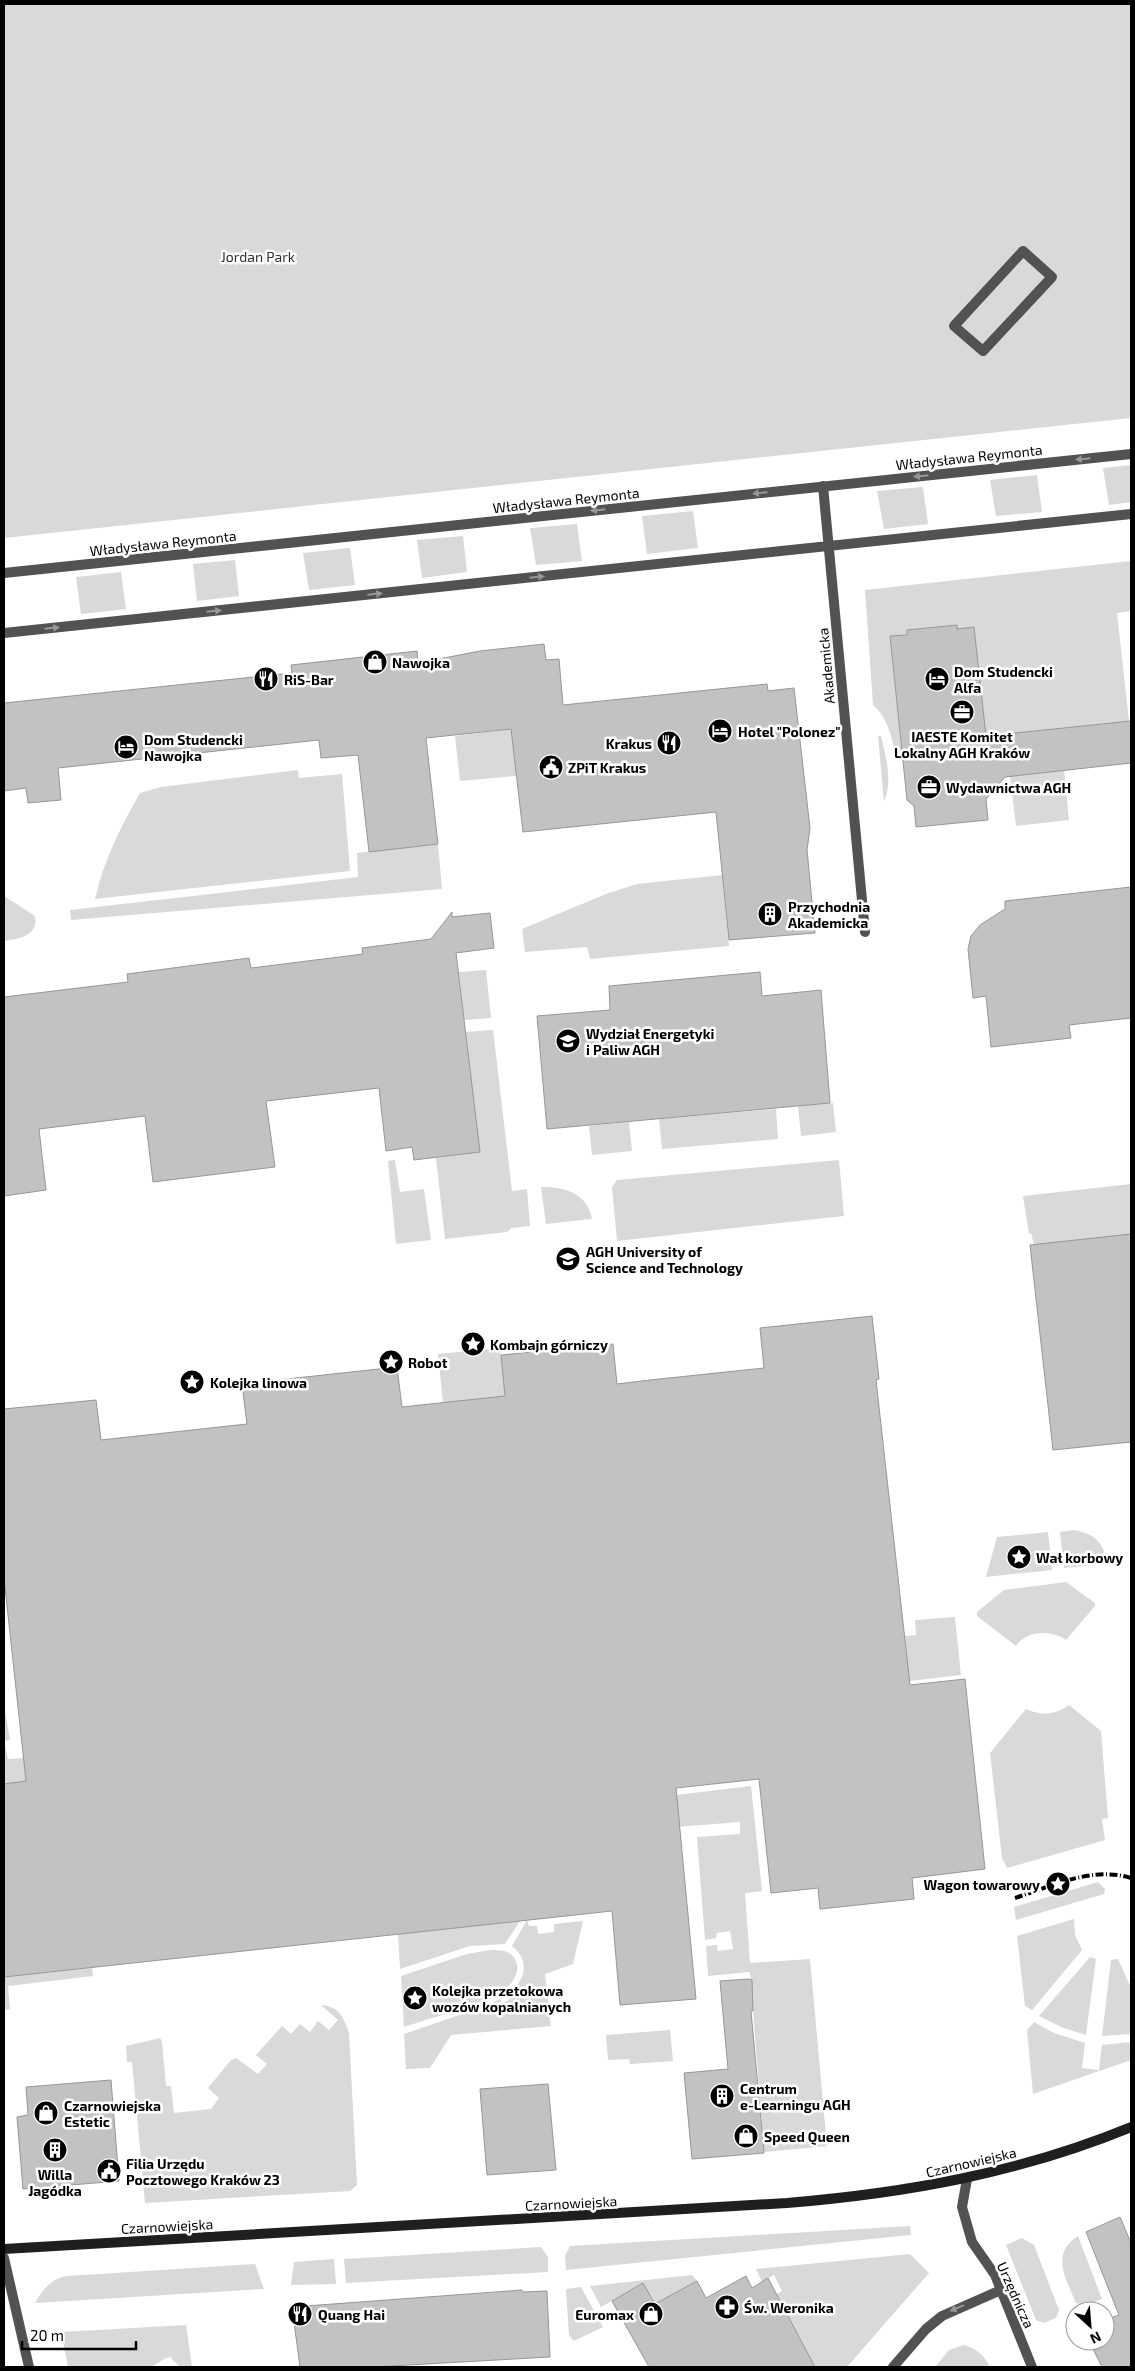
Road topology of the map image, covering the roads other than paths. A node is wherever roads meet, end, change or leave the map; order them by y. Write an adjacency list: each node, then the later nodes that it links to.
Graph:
1 (1052, 277): 1 (street)
2 (1131, 454): 3 (street, Władysława Reymonta, one-way to 3)
3 (823, 486): 5 (street, Akademicka); 6 (street, Władysława Reymonta, one-way to 6)
4 (1131, 514): 5 (street)
5 (829, 546): 7 (street, one-way to 5); 8 (street, Akademicka)
6 (4, 573)
7 (4, 633)
8 (865, 932)
9 (1131, 2127): 10 (main road, Czarnowiejska)
10 (967, 2179): 11 (main road, Czarnowiejska); 13 (street, Urzędnicza)
11 (4, 2250)
12 (4, 2258): 14 (street)
13 (1002, 2290): 15 (street, one-way to 15); 16 (street, Urzędnicza)
14 (29, 2367)
15 (893, 2367)
16 (1032, 2367)

